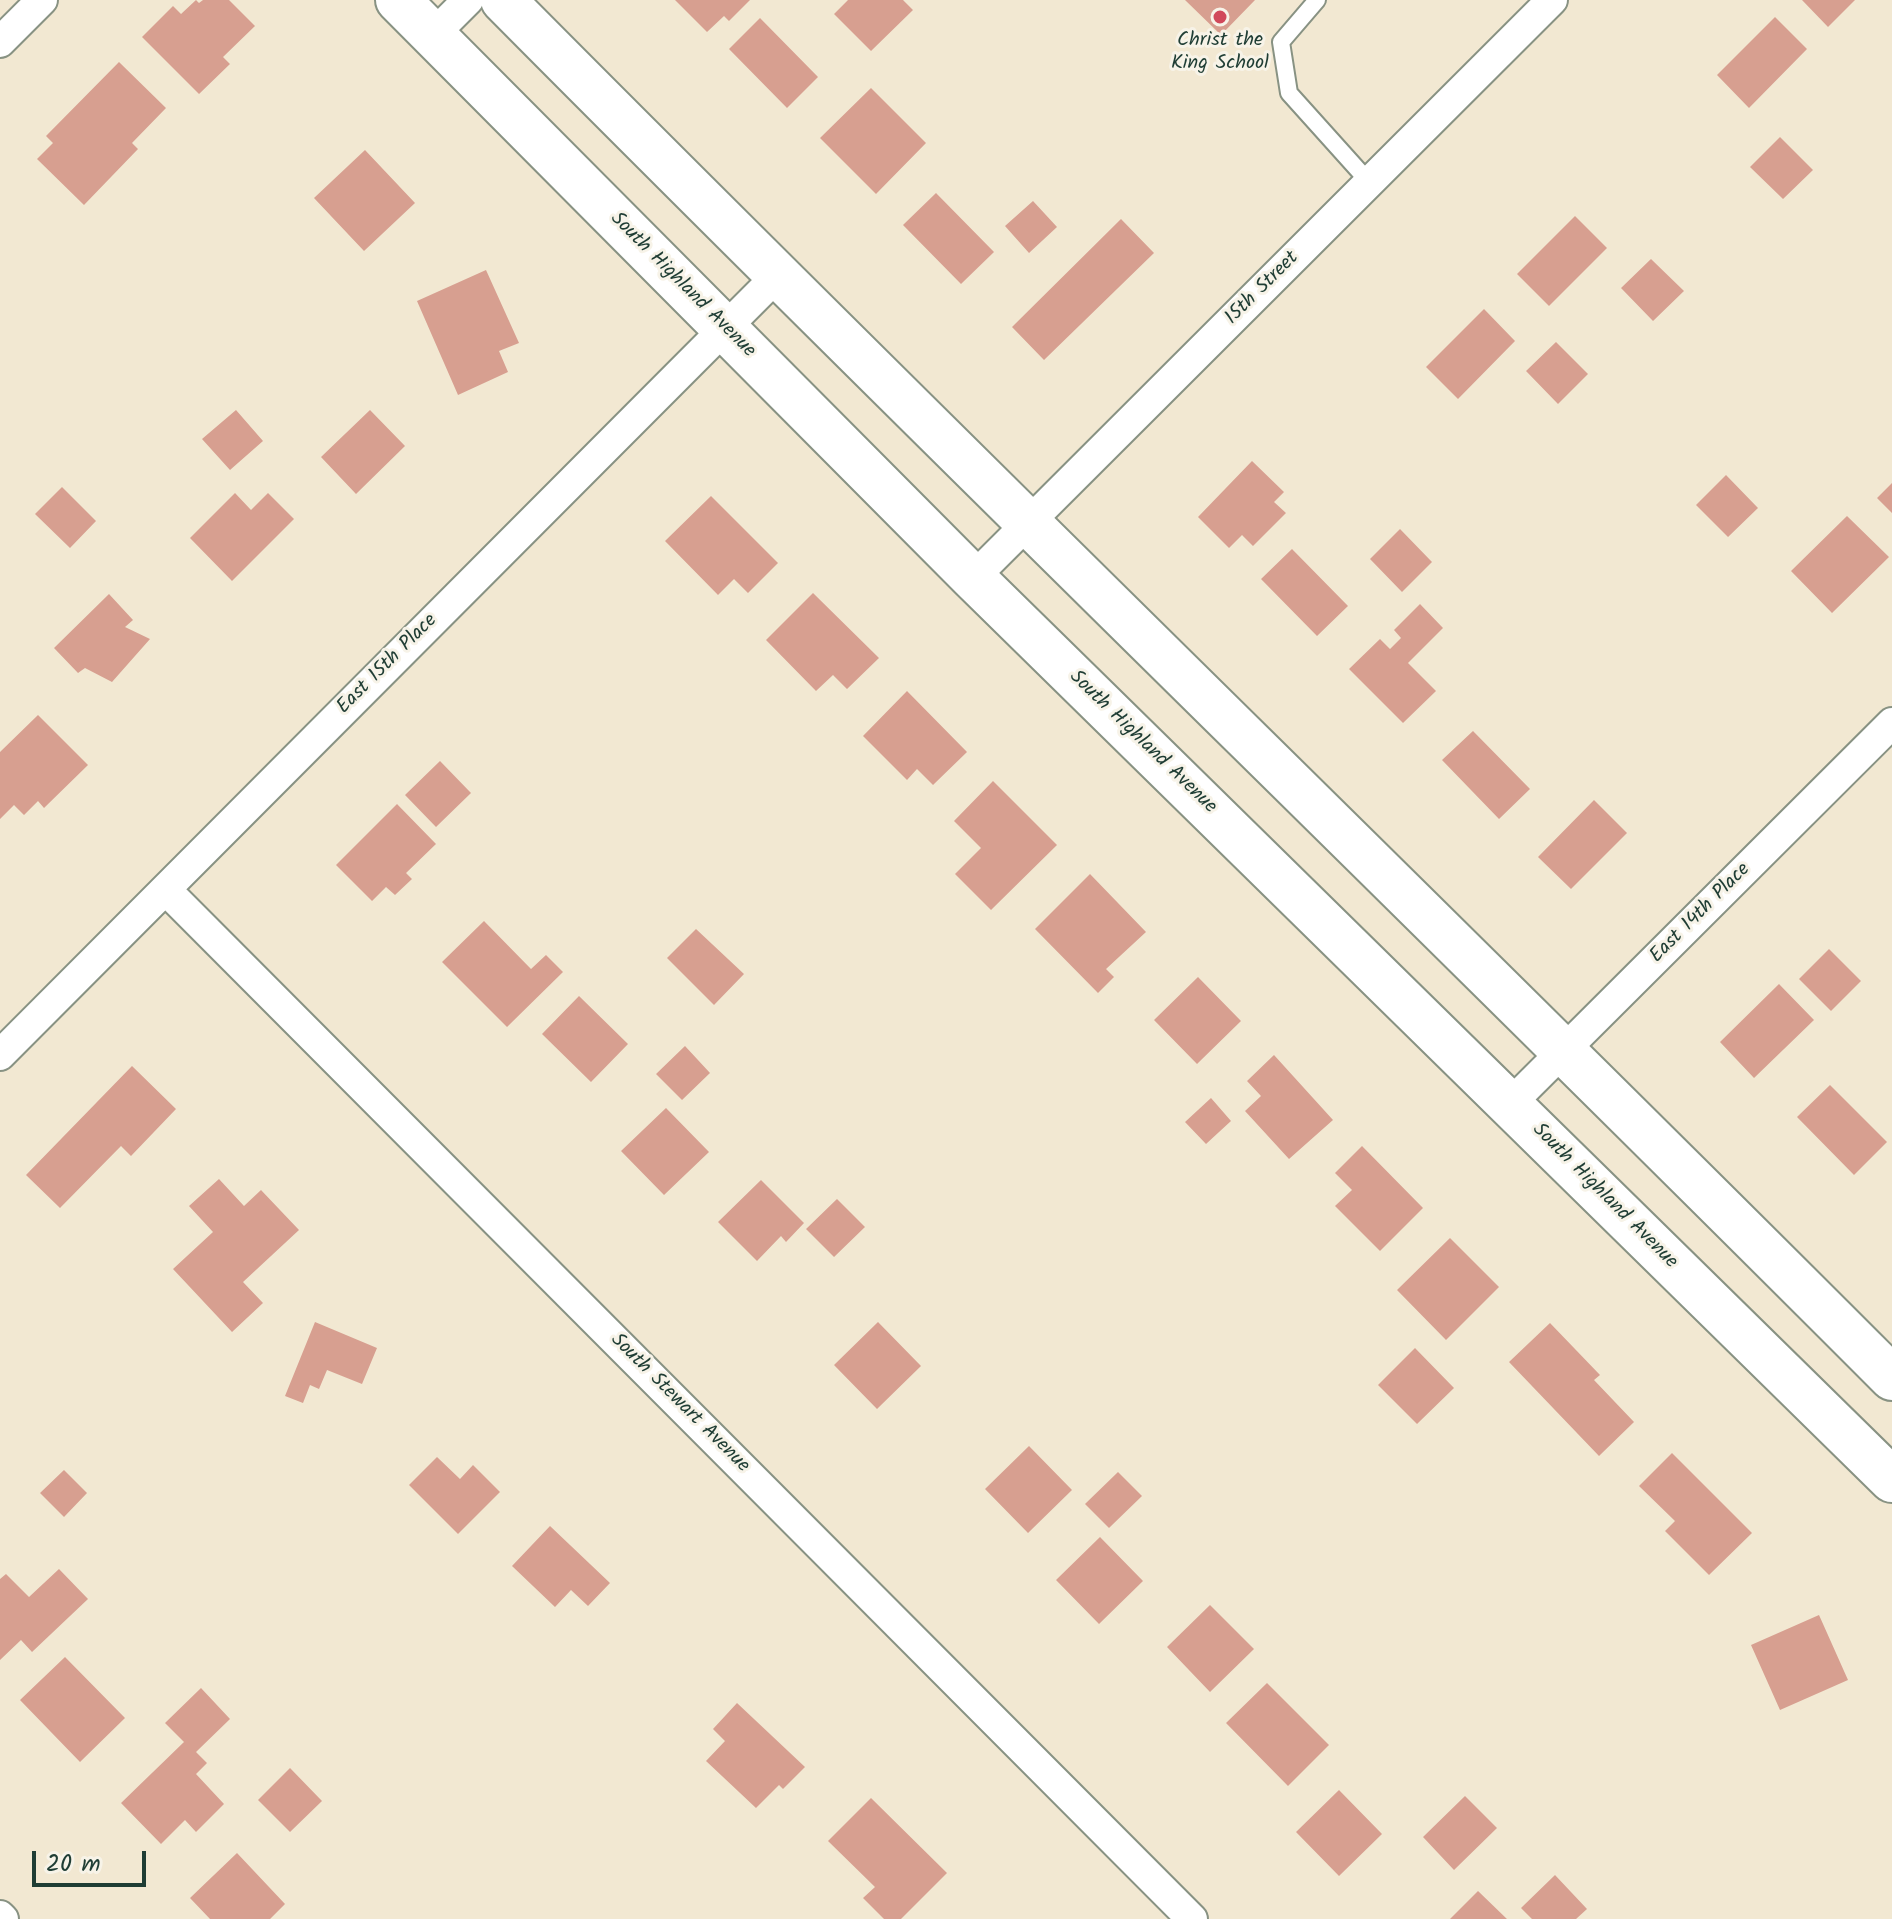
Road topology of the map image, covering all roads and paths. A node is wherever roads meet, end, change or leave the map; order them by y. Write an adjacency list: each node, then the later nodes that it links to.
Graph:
1 (42, 0): 8 (street)
2 (398, 0): 7 (main road, South Highland Avenue)
3 (468, 0): 7 (street)
4 (503, 0): 10 (main road)
5 (1317, 0): 9 (lane)
6 (1552, 0): 9 (street, 15th Street)
7 (433, 35): 11 (main road, South Highland Avenue)
8 (0, 42)
9 (1369, 182): 12 (street, 15th Street)
10 (777, 276): 11 (street, East 15th Place); 12 (main road)
11 (723, 328): 13 (main road, South Highland Avenue); 15 (street, East 15th Place)
12 (1028, 523): 13 (street, 15th Street); 16 (main road)
13 (973, 578): 18 (main road, South Highland Avenue)
14 (1892, 723): 16 (street, East 14th Place)
15 (166, 890): 17 (street, East 15th Place); 21 (street, South Stewart Avenue)
16 (1565, 1050): 18 (street, East 14th Place); 19 (main road)
17 (0, 1055)
18 (1510, 1104): 20 (main road, South Highland Avenue)
19 (1892, 1378)
20 (1892, 1480)
21 (1192, 1919)

